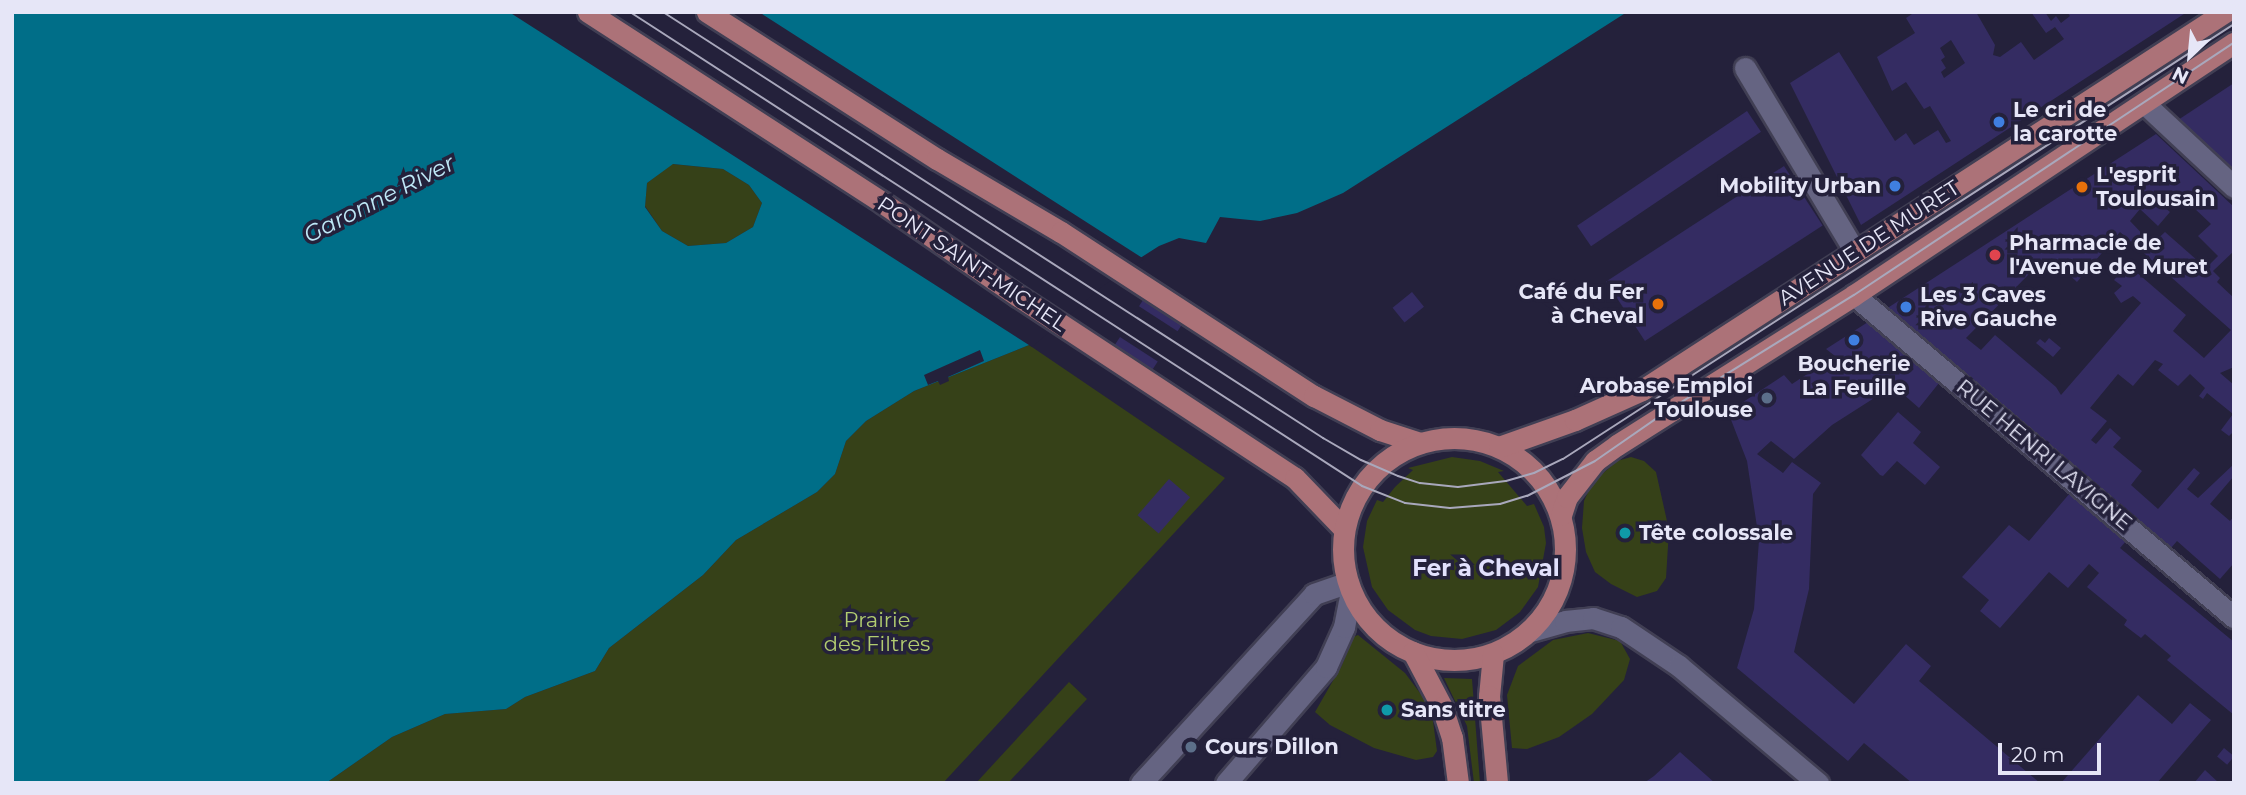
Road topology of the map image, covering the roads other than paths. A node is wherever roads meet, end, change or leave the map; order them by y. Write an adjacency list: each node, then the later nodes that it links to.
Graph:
1 (588, 12): 13 (main road, PONT SAINT-MICHEL)
2 (707, 12): 10 (main road)
3 (2225, 12): 8 (main road, AVENUE DE MURET)
4 (2234, 43): 6 (main road, AVENUE DE MURET)
5 (1745, 68): 8 (street)
6 (2144, 103): 7 (street); 9 (main road, AVENUE DE MURET)
7 (2234, 187)
8 (1855, 252): 11 (main road, AVENUE DE MURET)
9 (1854, 295): 12 (main road, AVENUE DE MURET); 15 (street, RUE HENRI LAVIGNE)
10 (1420, 443): 11 (main road); 13 (main road)
11 (1499, 447): 12 (main road)
12 (1561, 515): 16 (main road)
13 (1345, 529): 14 (main road)
14 (1350, 587): 17 (main road); 19 (street); 20 (street)
15 (2234, 617)
16 (1531, 631): 18 (main road); 23 (street)
17 (1413, 652): 18 (main road); 21 (main road)
18 (1493, 653): 22 (main road)
19 (1141, 783)
20 (1226, 783)
21 (1458, 783)
22 (1497, 783)
23 (1818, 783)

